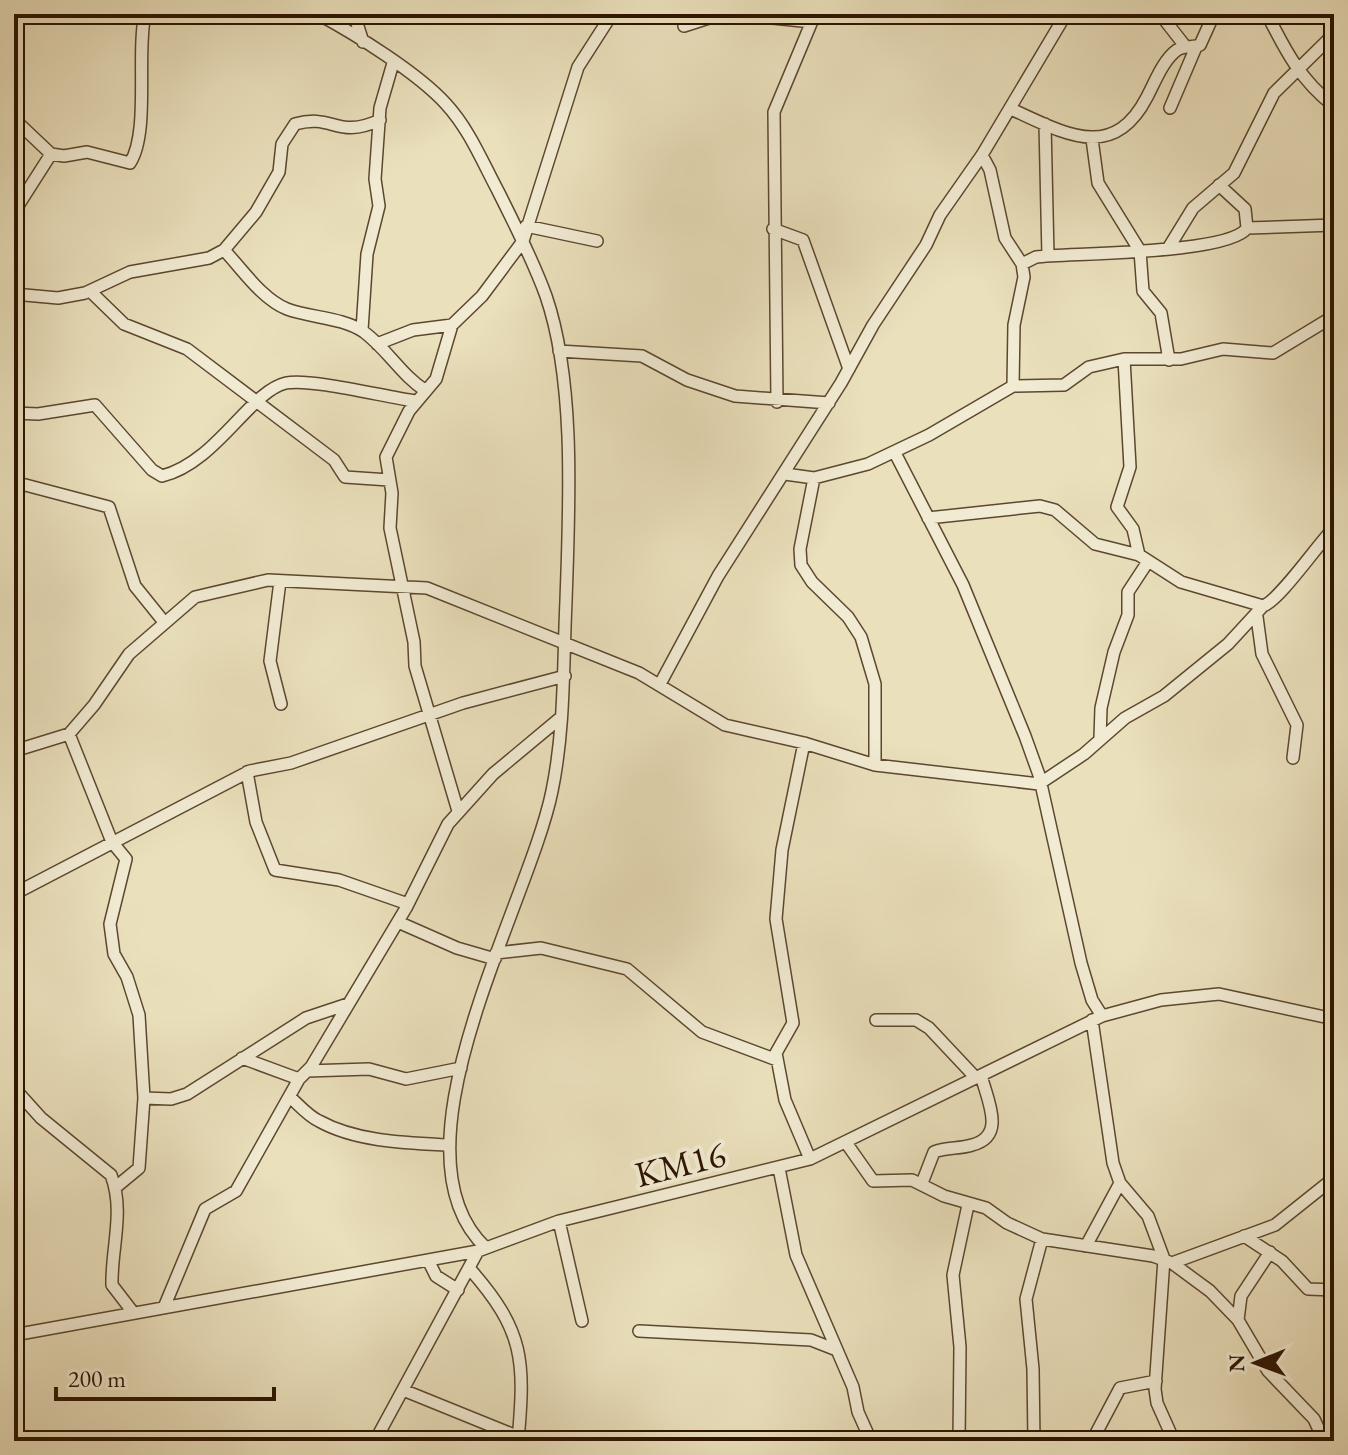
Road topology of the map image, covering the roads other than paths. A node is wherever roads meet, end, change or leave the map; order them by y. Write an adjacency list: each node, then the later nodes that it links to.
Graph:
1 (145, 14): 26 (street)
2 (318, 14): 11 (street)
3 (354, 14): 15 (street)
4 (612, 14): 31 (street)
5 (721, 14): 13 (street)
6 (734, 14): 12 (street)
7 (1066, 14): 21 (street)
8 (1160, 14): 16 (street)
9 (1214, 14): 16 (street)
10 (1267, 14): 18 (street)
11 (338, 18): 15 (street)
12 (813, 18): 33 (street)
13 (684, 26)
14 (1334, 34): 18 (street)
15 (363, 42): 17 (street)
16 (1191, 46): 20 (street); 25 (street)
17 (393, 63): 23 (street); 34 (street)
18 (1299, 70): 19 (street); 28 (street)
19 (1334, 106)
20 (1170, 108)
21 (1011, 109): 24 (street); 27 (street)
22 (14, 119): 26 (street)
23 (380, 120): 37 (street); 45 (street)
24 (1045, 124): 25 (street); 39 (street)
25 (1092, 139): 38 (street)
26 (51, 154): 29 (street)
27 (982, 155): 40 (street); 50 (street)
28 (1219, 185): 32 (street); 36 (street)
29 (14, 212)
30 (1334, 225): 32 (street)
31 (526, 226): 34 (street); 35 (street)
32 (1247, 228): 36 (street)
33 (773, 229): 50 (street); 55 (street)
34 (523, 241): 44 (street); 47 (street)
35 (597, 241)
36 (1169, 247): 38 (street)
37 (224, 250): 41 (street); 45 (street)
38 (1140, 251): 39 (street); 49 (street)
39 (1048, 256): 40 (street)
40 (1022, 264): 51 (street)
41 (90, 291): 42 (street); 54 (street)
42 (14, 294)
43 (1334, 316): 49 (street)
44 (452, 325): 46 (street); 52 (street)
45 (362, 330): 46 (street)
46 (377, 344): 52 (street)
47 (559, 351): 55 (street); 70 (street)
48 (1124, 359): 49 (street); 51 (street); 65 (street)
49 (1169, 360)
50 (849, 369): 56 (street)
51 (1013, 386): 58 (street)
52 (426, 391): 53 (street)
53 (415, 401): 54 (street); 61 (street)
54 (258, 402): 57 (street); 61 (street)
55 (777, 402): 56 (street)
56 (829, 403): 59 (street)
57 (14, 413)
58 (895, 453): 60 (street); 63 (street)
59 (785, 474): 60 (street); 73 (street)
60 (814, 478): 82 (street)
61 (389, 480): 67 (street)
62 (14, 482): 69 (street)
63 (928, 518): 65 (street); 84 (street)
64 (1334, 528): 68 (street)
65 (1143, 559): 68 (street); 78 (street)
66 (280, 581): 67 (street); 69 (street); 74 (street)
67 (402, 585): 70 (street); 75 (street)
68 (1260, 612): 78 (street); 81 (street)
69 (164, 622): 77 (street)
70 (566, 645): 71 (street); 72 (street)
71 (588, 652): 72 (street); 73 (street)
72 (566, 672): 75 (street); 76 (street)
73 (660, 684): 79 (street)
74 (281, 704)
75 (429, 714): 83 (street); 85 (street)
76 (559, 719): 85 (street); 90 (street)
77 (69, 734): 80 (street); 86 (street)
78 (1100, 738): 84 (street)
79 (804, 743): 82 (street); 98 (street)
80 (14, 751)
81 (1293, 758)
82 (875, 765): 84 (street)
83 (247, 772): 86 (street); 88 (street)
84 (1039, 784): 94 (street)
85 (458, 811): 88 (street)
86 (112, 842): 87 (street); 104 (street)
87 (14, 894)
88 (408, 904): 89 (street)
89 (398, 922): 92 (street); 93 (street)
90 (505, 930): 91 (street); 92 (street)
91 (524, 949): 92 (street); 98 (street)
92 (496, 956): 99 (street)
93 (348, 1004): 97 (street); 100 (street)
94 (1097, 1018): 95 (street, KM16); 101 (street, KM16); 111 (street)
95 (1334, 1019)
96 (876, 1020): 101 (street)
97 (242, 1058): 100 (street); 104 (street)
98 (777, 1060): 107 (street)
99 (461, 1068): 100 (street); 106 (street)
100 (303, 1075): 103 (street)
101 (979, 1076): 105 (street, KM16); 110 (street)
102 (14, 1088): 112 (street)
103 (290, 1097): 106 (street); 125 (street)
104 (144, 1098): 112 (street)
105 (847, 1144): 107 (street, KM16); 110 (street)
106 (449, 1145): 118 (street)
107 (810, 1159): 108 (street, KM16)
108 (779, 1168): 114 (street, KM16); 131 (street)
109 (1334, 1178): 115 (street)
110 (922, 1183): 113 (street)
111 (1120, 1183): 117 (street); 120 (street)
112 (116, 1187): 126 (street)
113 (968, 1205): 116 (street); 137 (street)
114 (559, 1221): 118 (street, KM16); 128 (street)
115 (1244, 1236): 119 (street); 120 (street)
116 (1042, 1239): 117 (street); 138 (street)
117 (1086, 1246): 120 (street)
118 (482, 1250): 121 (street, KM16); 122 (street)
119 (1270, 1252): 124 (street); 127 (street)
120 (1168, 1261): 127 (street); 132 (street)
121 (429, 1262): 123 (street); 125 (street, KM16)
122 (469, 1268): 123 (street); 134 (street)
123 (458, 1290): 133 (street)
124 (1334, 1290)
125 (165, 1305): 126 (street, KM16)
126 (132, 1311): 130 (street, KM16)
127 (1238, 1320): 141 (street)
128 (582, 1321)
129 (639, 1331): 131 (street)
130 (14, 1335)
131 (834, 1349): 136 (street)
132 (1156, 1381): 139 (street); 140 (street)
133 (403, 1390): 134 (street); 135 (street)
134 (518, 1439)
135 (375, 1441)
136 (871, 1441)
137 (959, 1441)
138 (1034, 1441)
139 (1092, 1441)
140 (1174, 1441)
141 (1324, 1441)

